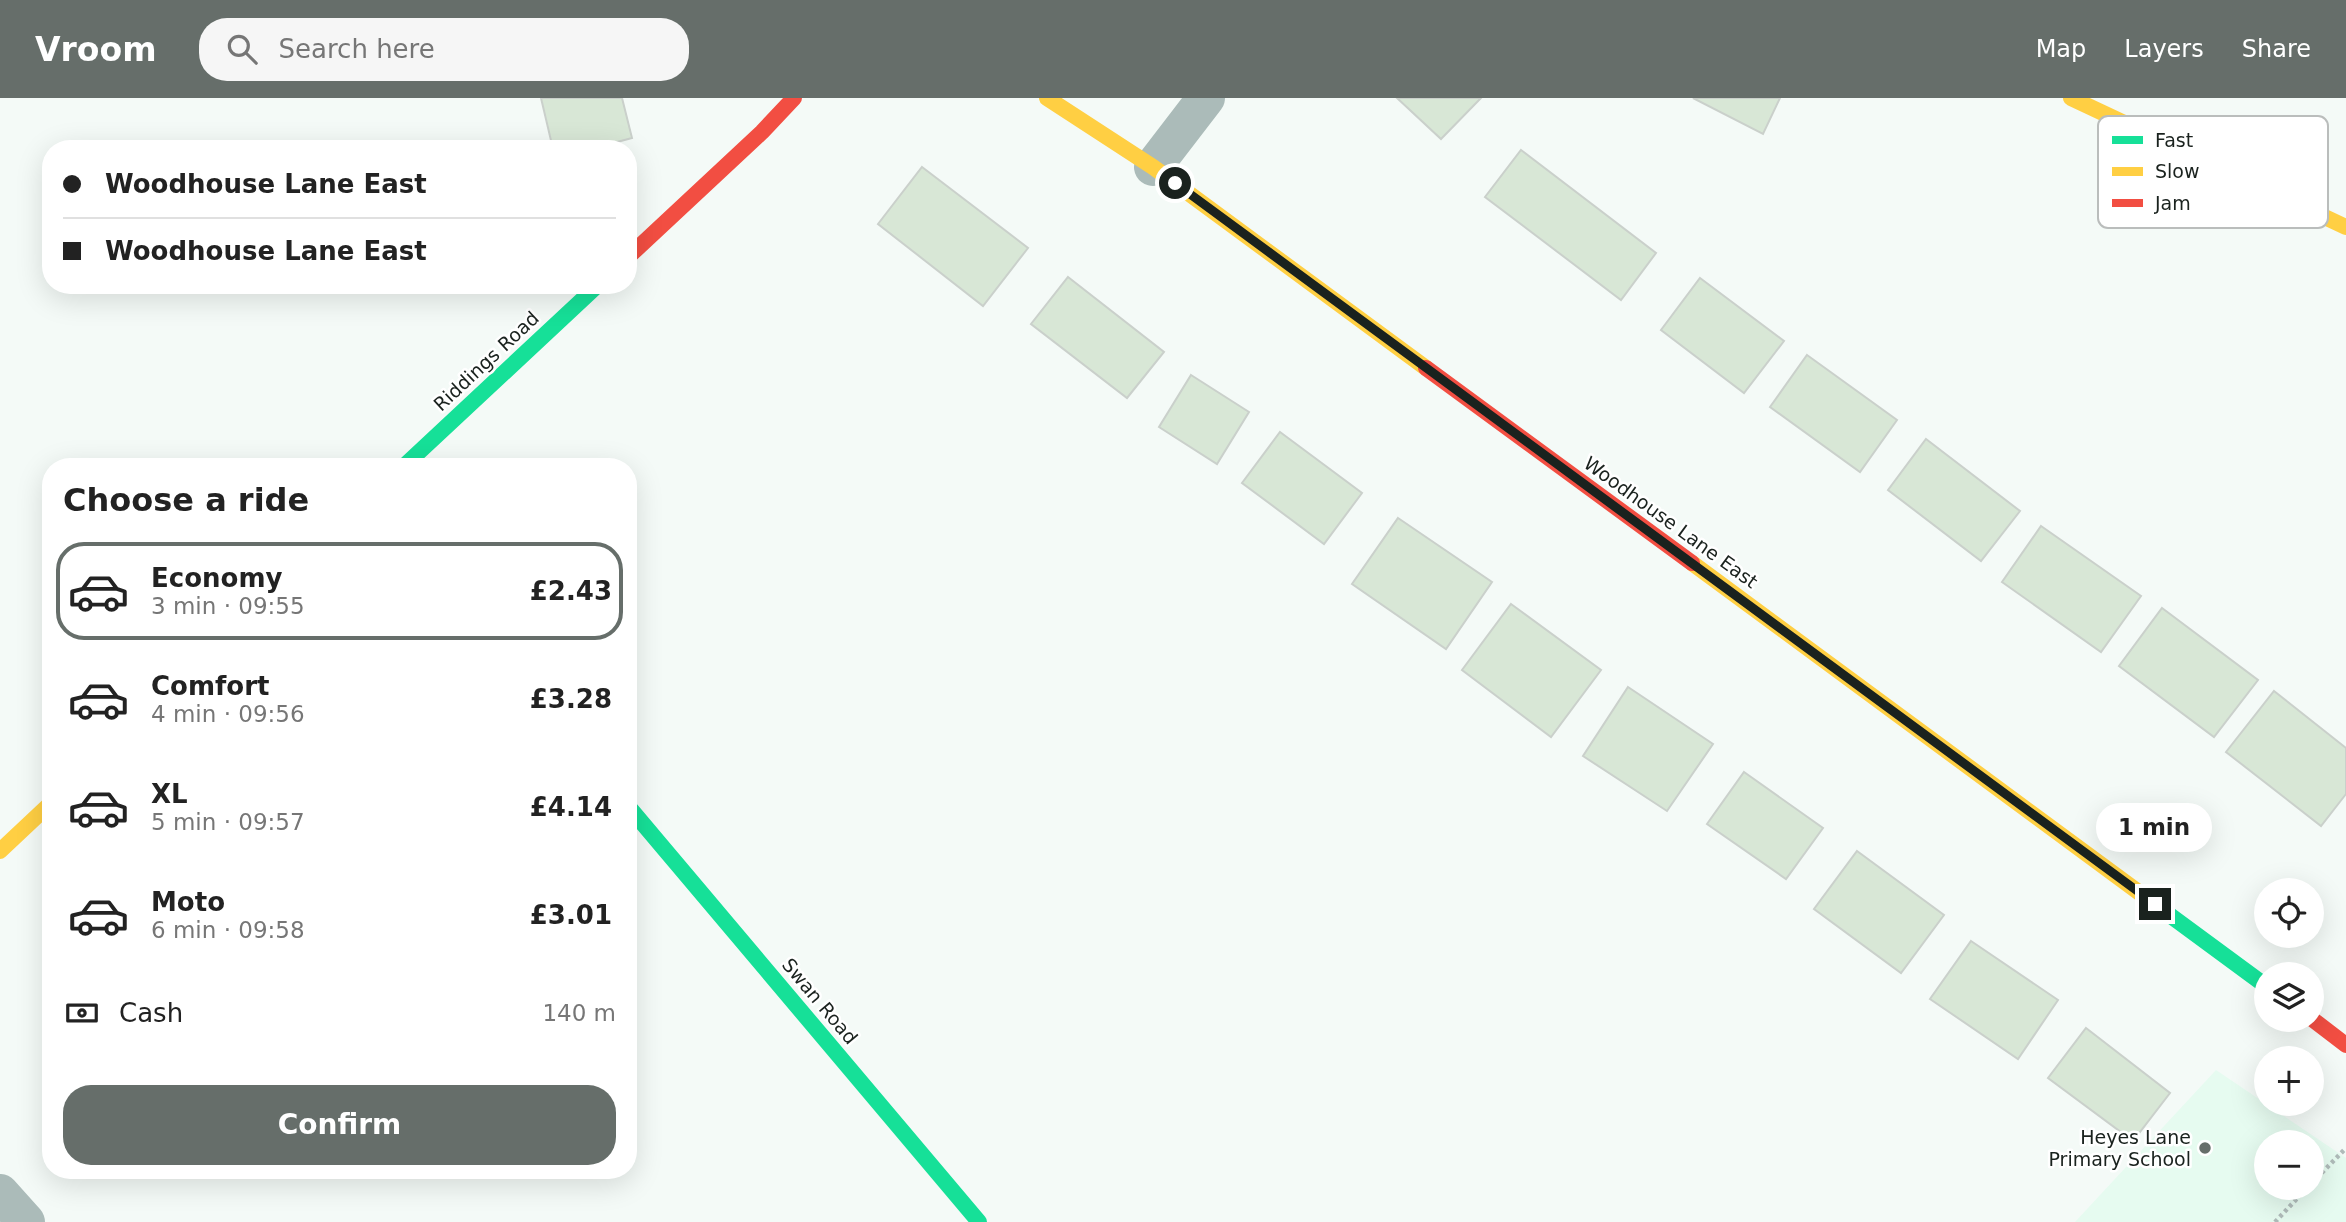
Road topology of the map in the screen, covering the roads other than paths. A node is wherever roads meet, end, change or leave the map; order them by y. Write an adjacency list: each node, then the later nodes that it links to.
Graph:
1 (794, 98): 9 (street)
2 (1047, 98): 6 (street, Woodhouse Lane East)
3 (1206, 98): 6 (street)
4 (2071, 98): 5 (street)
5 (2109, 116)
6 (1153, 166): 15 (street, Woodhouse Lane East)
7 (2328, 219): 8 (street)
8 (2346, 227)
9 (637, 249)
10 (588, 294): 11 (street, Riddings Road)
11 (413, 458)
12 (42, 811): 14 (street)
13 (637, 817): 20 (street, Swan Road)
14 (0, 851)
15 (2254, 977)
16 (2324, 1029): 17 (street)
17 (2346, 1045)
18 (0, 1193): 19 (street)
19 (26, 1222)
20 (979, 1222)

